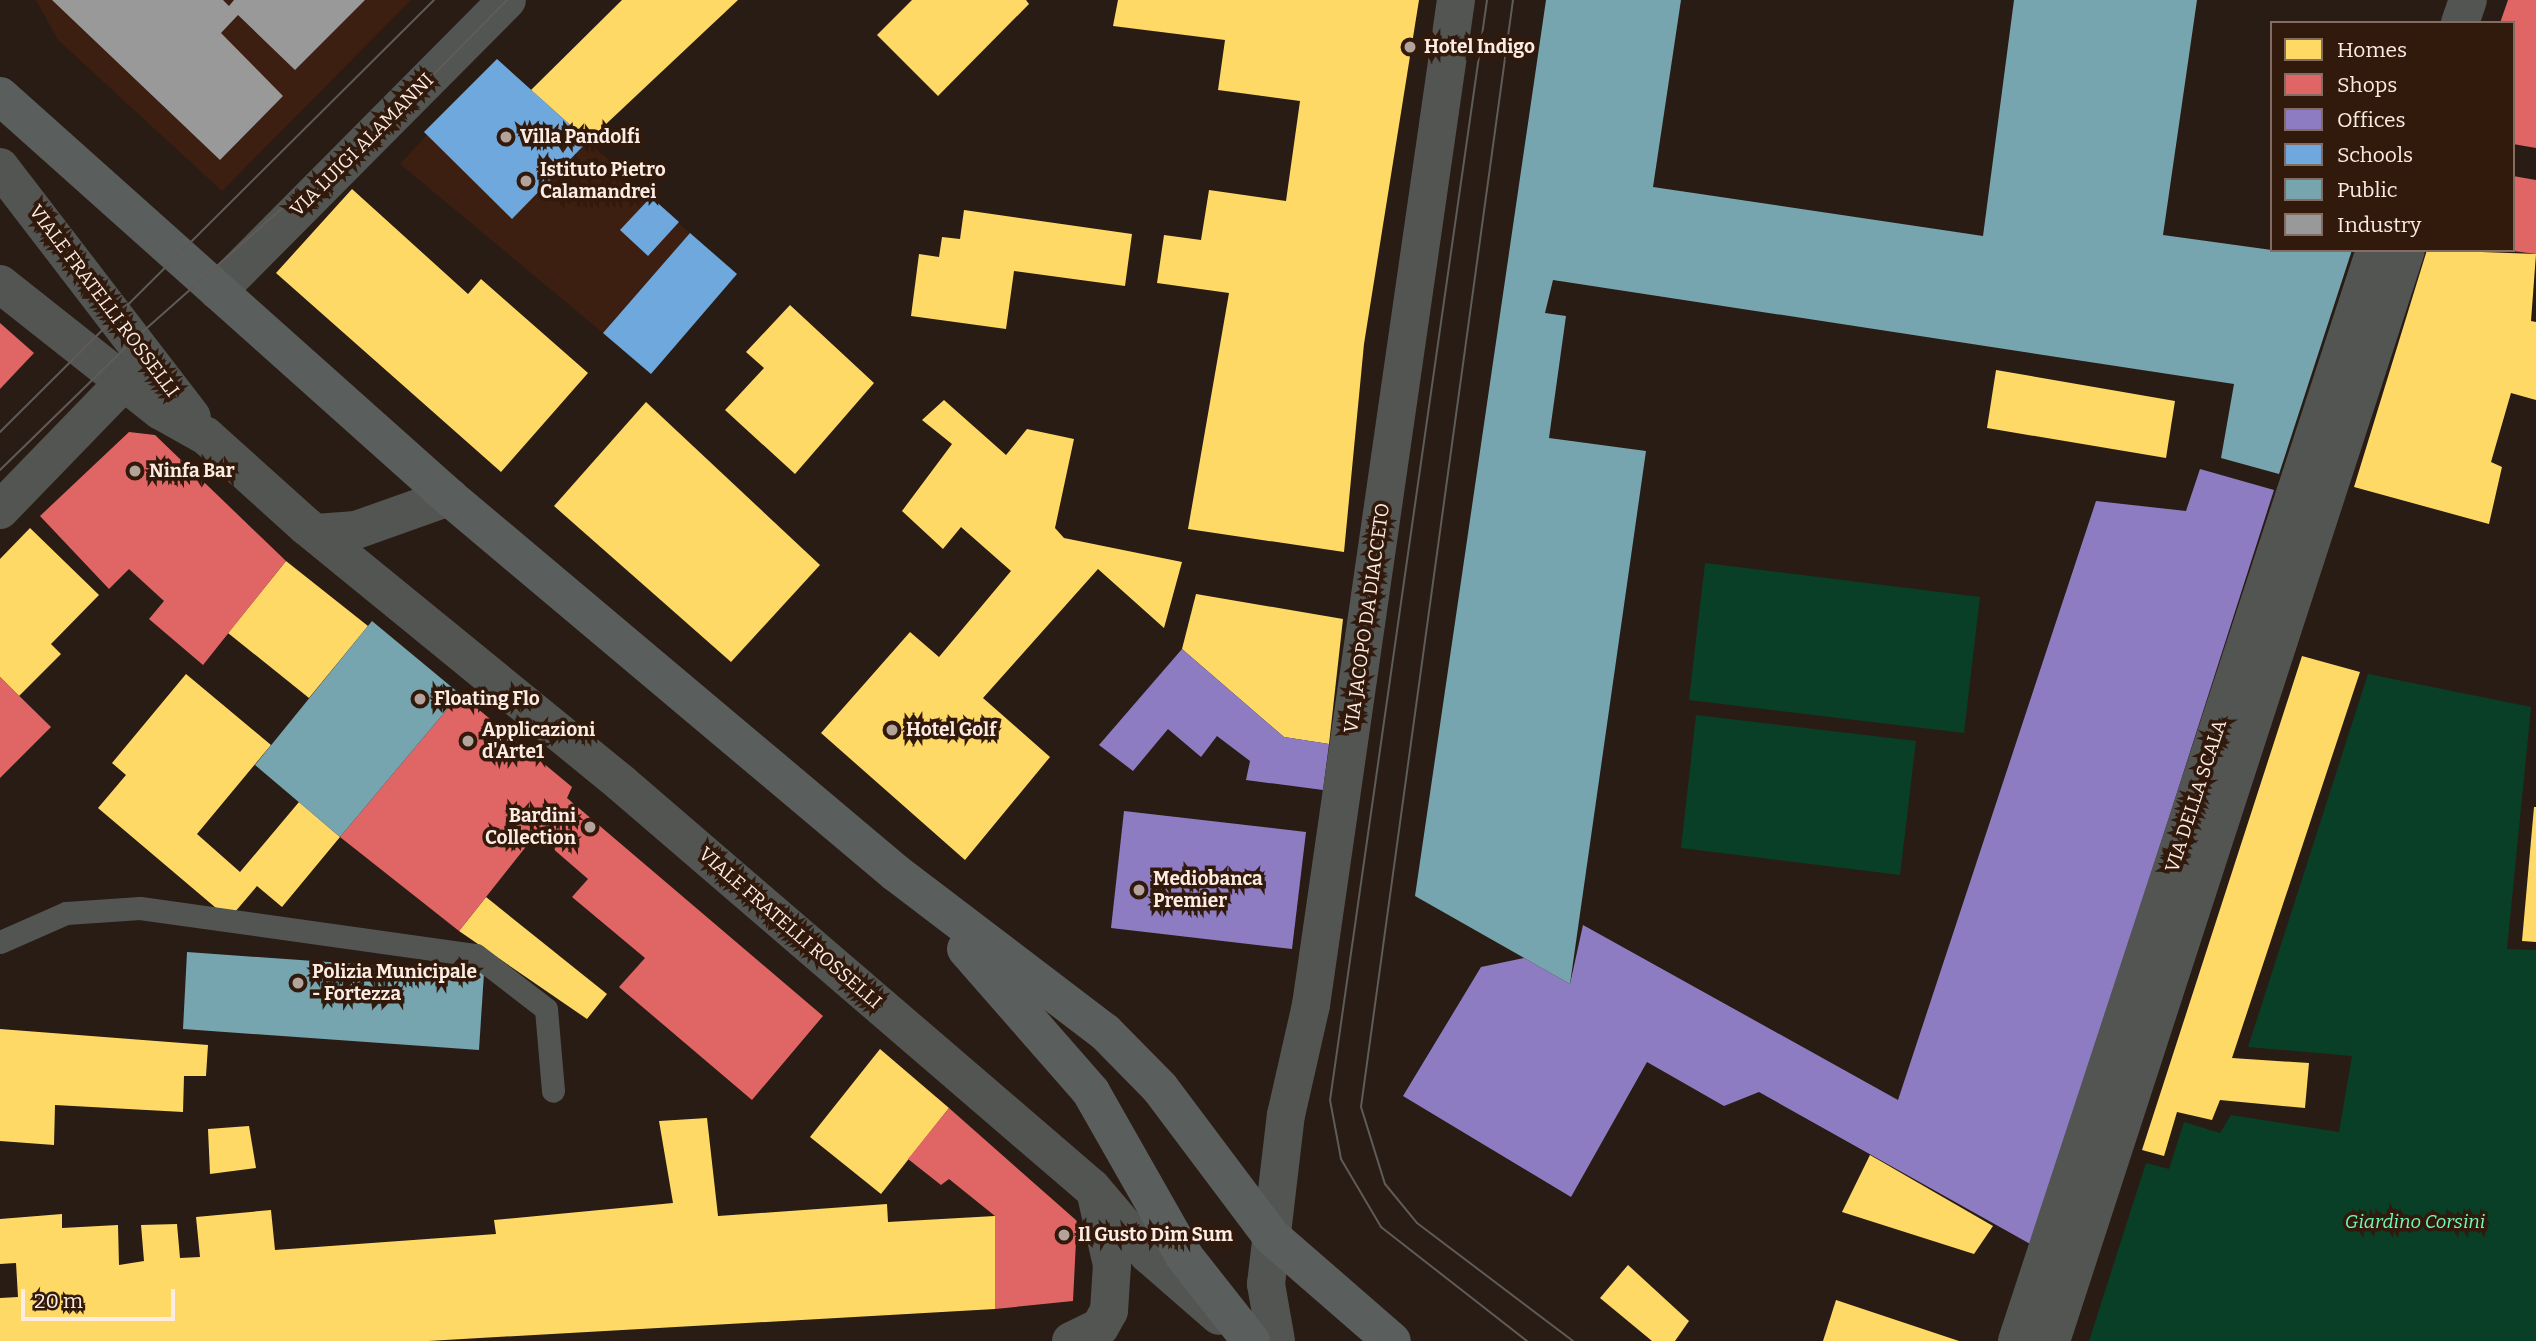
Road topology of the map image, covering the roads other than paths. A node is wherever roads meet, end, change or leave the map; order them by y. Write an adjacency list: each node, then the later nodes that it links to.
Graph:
1 (507, 0): 10 (street, VIA LUIGI ALAMANNI)
2 (1456, 0): 20 (street, VIA JACOPO DA DIACCETO)
3 (2468, 0): 4 (street)
4 (2461, 21)
5 (0, 96): 10 (main road)
6 (0, 167): 12 (street, VIALE FRATELLI ROSSELLI)
7 (2374, 252): 24 (street, VIA DELLA SCALA)
8 (2405, 252): 25 (street, VIA DELLA SCALA)
9 (0, 284): 11 (street, VIALE FRATELLI ROSSELLI)
10 (218, 291): 13 (main road)
11 (123, 383): 12 (street, VIALE FRATELLI ROSSELLI); 14 (street)
12 (206, 436): 15 (street, VIALE FRATELLI ROSSELLI)
13 (449, 498): 15 (street); 16 (main road)
14 (0, 510)
15 (316, 533): 19 (street, VIALE FRATELLI ROSSELLI)
16 (896, 873): 20 (main road); 21 (main road)
17 (0, 942): 18 (lane)
18 (553, 1091)
19 (1092, 1188): 21 (street, VIALE FRATELLI ROSSELLI); 22 (street)
20 (1272, 1236): 21 (street); 23 (main road)
21 (1258, 1340)
22 (1071, 1341)
23 (1392, 1341)
24 (2017, 1341)
25 (2051, 1341)

